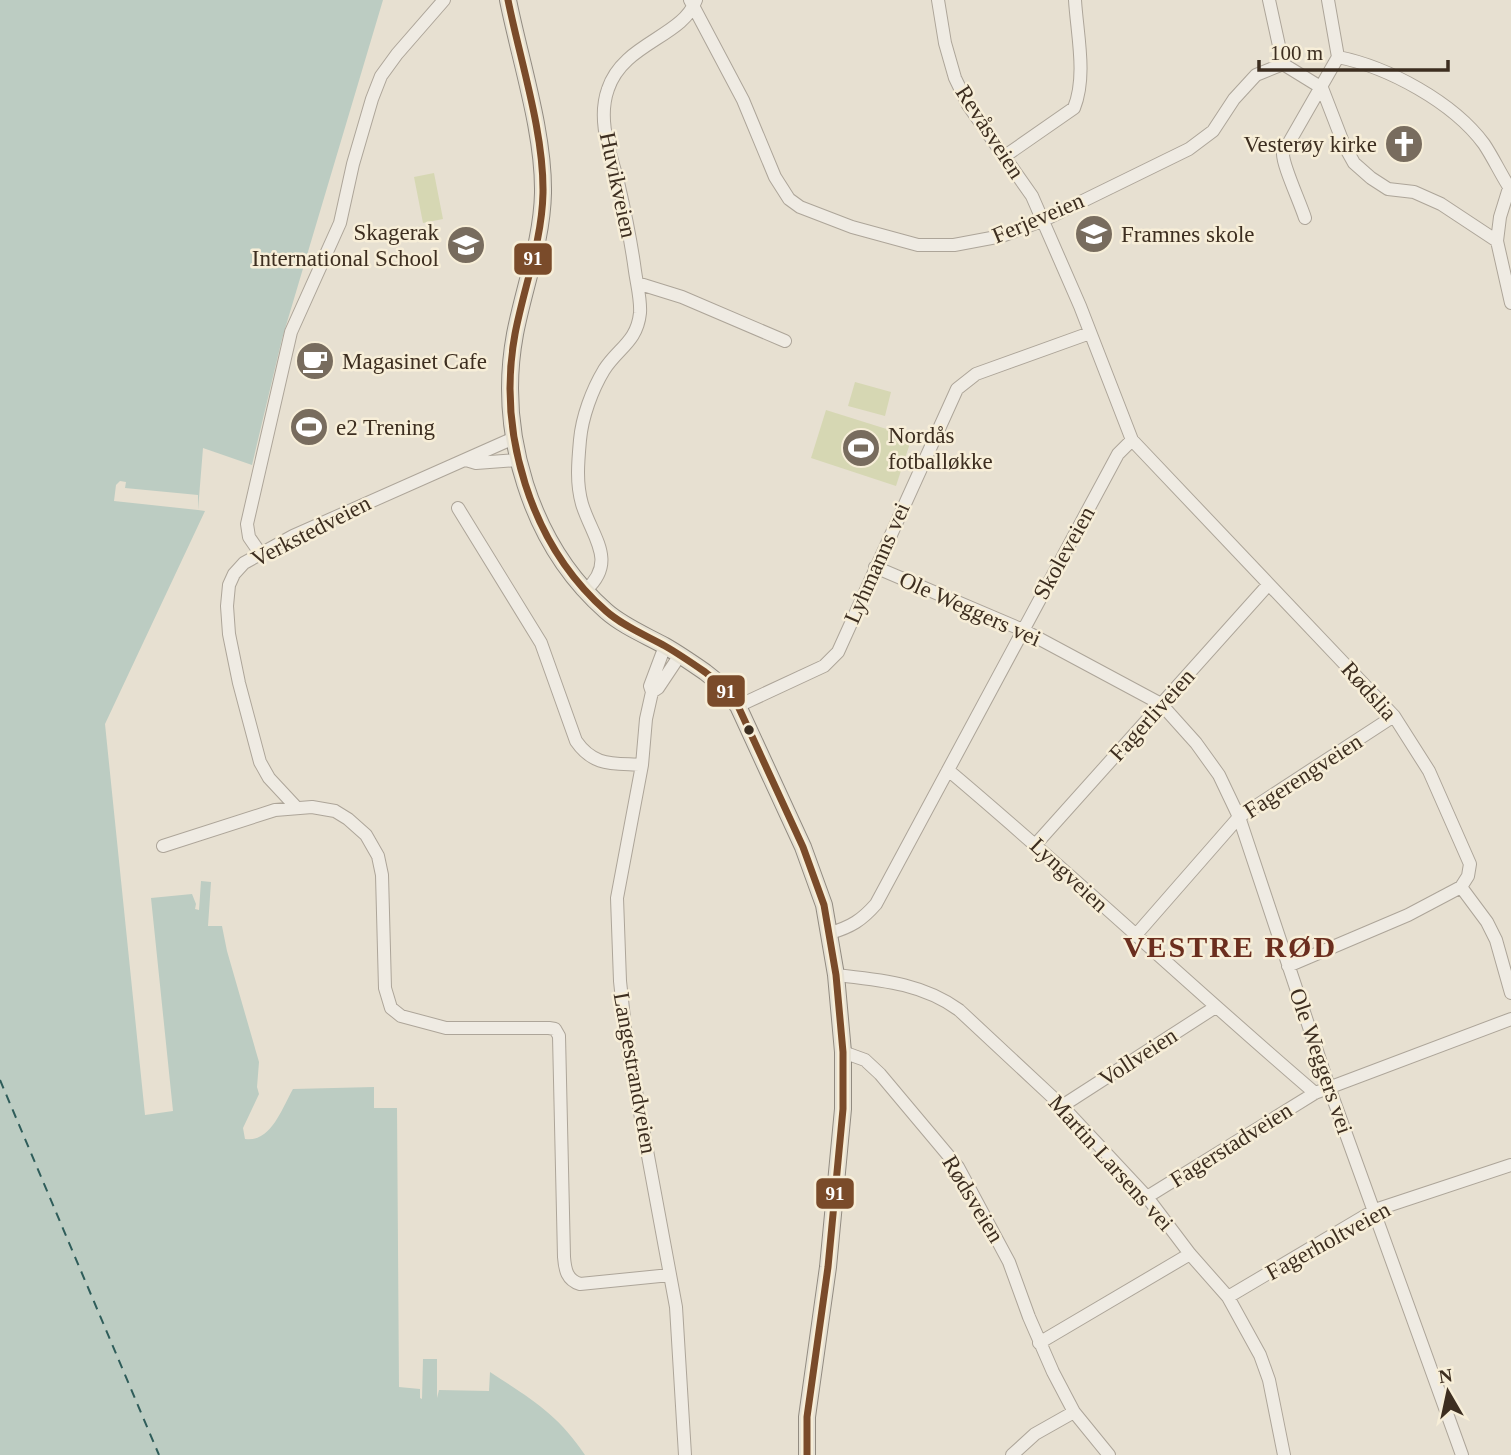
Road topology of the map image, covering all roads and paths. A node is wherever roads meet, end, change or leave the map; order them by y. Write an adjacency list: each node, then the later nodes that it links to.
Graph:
1 (444, 0): 25 (street)
2 (508, 0): 20 (main road)
3 (938, 0): 11 (street, Revåsveien)
4 (1075, 0): 11 (street)
5 (1269, 0): 9 (street)
6 (1328, 0): 8 (street)
7 (693, 2): 14 (street, Ferjeveien); 16 (street, Huvikveien)
8 (1338, 57): 10 (street); 12 (street)
9 (1283, 64): 10 (street); 14 (street, Ferjeveien)
10 (1322, 88): 13 (street); 15 (street)
11 (1005, 156): 14 (street, Revåsveien)
12 (1510, 189): 15 (street)
13 (1305, 218)
14 (1044, 220): 18 (street)
15 (1497, 241): 17 (street)
16 (637, 283): 19 (street); 28 (street, Huvikveien)
17 (1511, 303)
18 (1090, 333): 21 (street); 26 (street, Lyhmanns vei)
19 (785, 341)
20 (514, 438): 22 (street, Verkstedveien); 23 (main road)
21 (1132, 440): 27 (street, Rødslia); 29 (street, Skoleveien)
22 (466, 460): 23 (street, Verkstedveien); 25 (street, Verkstedveien)
23 (519, 460): 28 (main road)
24 (458, 508): 36 (street)
25 (260, 553): 38 (street, Verkstedveien)
26 (875, 567): 29 (street, Ole Weggers vei); 34 (street, Lyhmanns vei)
27 (1268, 585): 33 (street, Fagerliveien); 35 (street, Rødslia)
28 (586, 590): 30 (main road)
29 (1023, 630): 33 (street, Ole Weggers vei); 37 (street, Skoleveien)
30 (665, 646): 31 (main road); 32 (street, Langestrandveien)
31 (680, 655): 32 (street, Langestrandveien); 34 (main road)
32 (652, 692): 36 (street, Langestrandveien)
33 (1161, 704): 39 (street, Ole Weggers vei); 40 (street, Fagerliveien)
34 (737, 706): 43 (main road)
35 (1394, 716): 39 (street, Fagerengveien); 42 (street, Rødslia)
36 (642, 765): 58 (street, Langestrandveien)
37 (947, 770): 40 (street, Lyngveien); 43 (street, Skoleveien)
38 (296, 807): 41 (street); 58 (street)
39 (1239, 817): 44 (street, Fagerengveien); 45 (street, Ole Weggers vei)
40 (1036, 844): 44 (street, Lyngveien)
41 (163, 846)
42 (1461, 887): 45 (street); 47 (street)
43 (830, 933): 46 (main road)
44 (1135, 936): 48 (street, Lyngveien)
45 (1288, 966): 51 (street, Ole Weggers vei)
46 (836, 975): 50 (main road); 53 (street, Martin Larsens vei)
47 (1511, 993)
48 (1214, 1008): 52 (street, Lyngveien); 53 (street, Vollveien)
49 (1511, 1019): 51 (street, Fagerstadveien)
50 (843, 1052): 60 (street, Rødsveien); 63 (main road)
51 (1329, 1087): 52 (street, Fagerstadveien); 56 (street, Ole Weggers vei)
52 (1315, 1093): 55 (street, Fagerstadveien)
53 (1062, 1106): 55 (street, Martin Larsens vei)
54 (1511, 1165): 56 (street, Fagerholtveien)
55 (1147, 1197): 57 (street, Martin Larsens vei)
56 (1375, 1210): 59 (street, Fagerholtveien); 67 (street, Ole Weggers vei)
57 (1190, 1254): 59 (street, Martin Larsens vei); 60 (street)
58 (670, 1275): 62 (street, Langestrandveien)
59 (1228, 1297): 66 (street, Martin Larsens vei)
60 (1039, 1343): 61 (street, Rødsveien)
61 (1074, 1412): 64 (street); 65 (street, Rødsveien)
62 (685, 1455)
63 (807, 1455)
64 (1012, 1455)
65 (1109, 1455)
66 (1283, 1455)
67 (1462, 1455)

